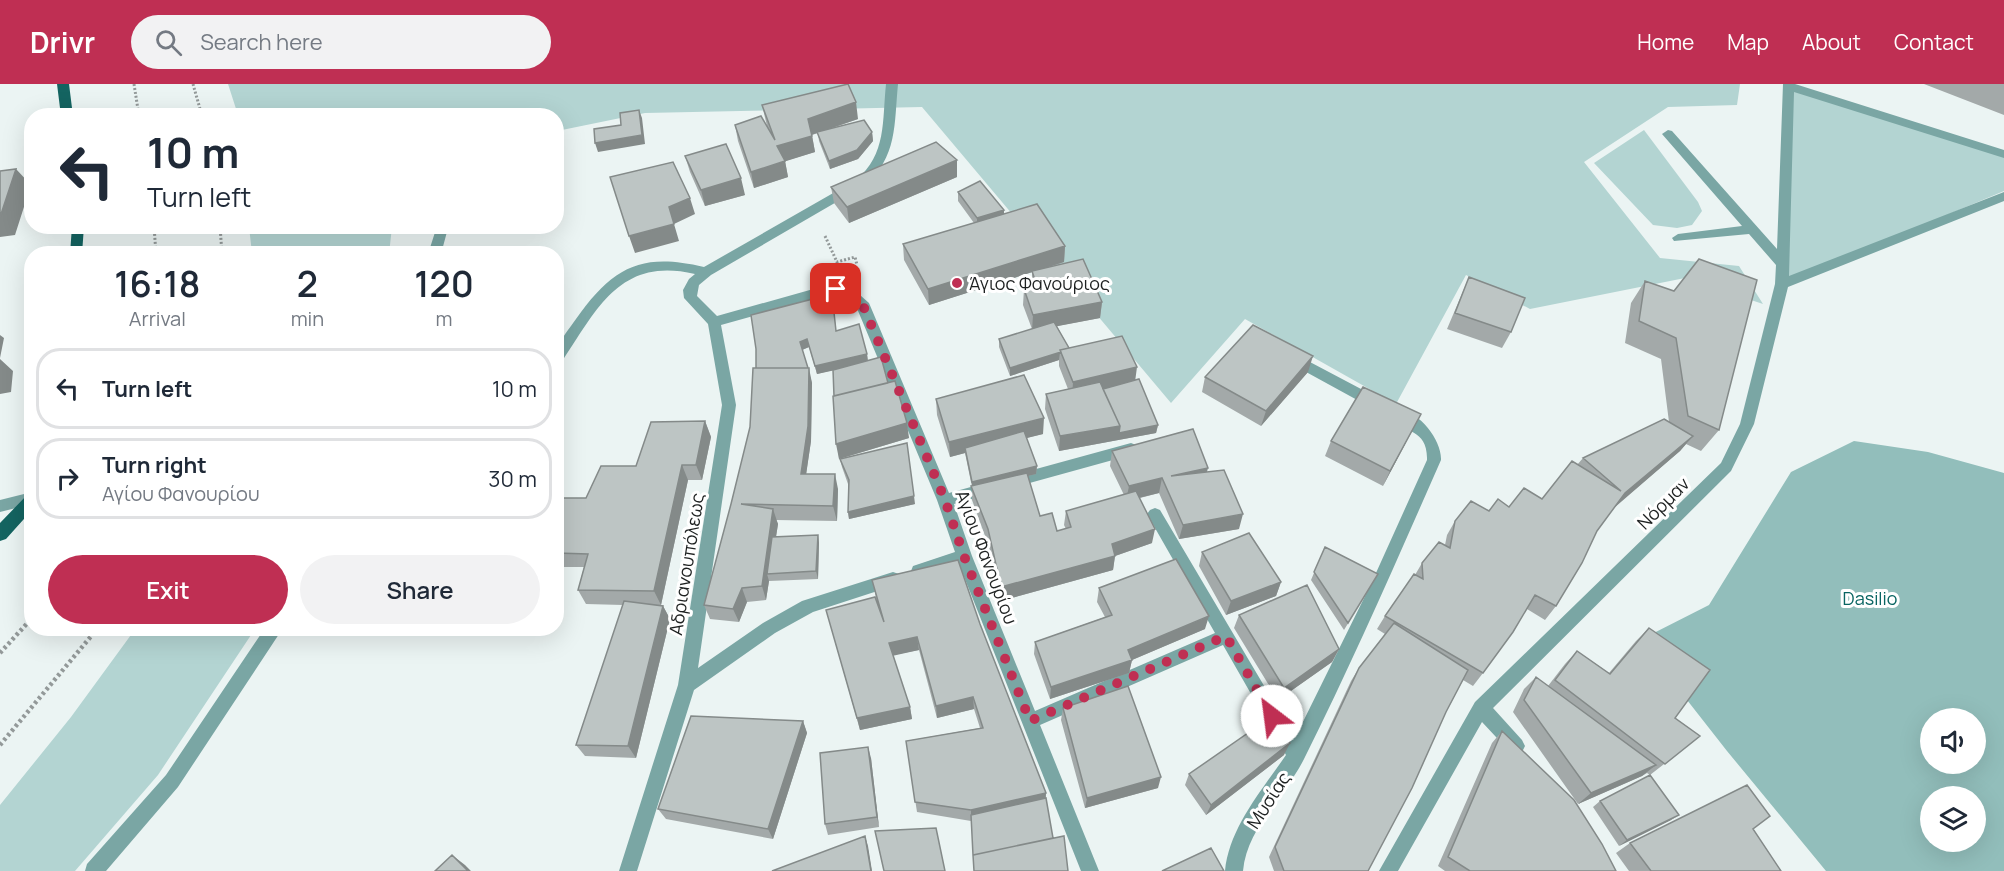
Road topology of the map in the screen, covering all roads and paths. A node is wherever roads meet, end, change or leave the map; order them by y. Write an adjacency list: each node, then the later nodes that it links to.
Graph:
1 (63, 84): 6 (main road)
2 (134, 84): 7 (path)
3 (193, 84): 8 (path)
4 (892, 84): 12 (street)
5 (1789, 85): 10 (street); 15 (street, Νόρμαν)
6 (66, 108)
7 (138, 108)
8 (200, 108)
9 (1668, 134): 13 (street)
10 (2004, 154)
11 (2004, 196): 17 (street)
12 (809, 213): 16 (street); 18 (path)
13 (1751, 229): 14 (street); 15 (street)
14 (1678, 238)
15 (1782, 263): 17 (street, Νόρμαν)
16 (706, 272): 19 (street); 20 (street)
17 (1782, 284): 36 (street, Νόρμαν)
18 (847, 291): 19 (street); 23 (street, Αγίου Φανουρίου)
19 (714, 322): 35 (street, Αδριανουπόλεως)
20 (564, 348)
21 (1280, 351): 39 (street)
22 (1142, 446): 23 (street)
23 (945, 500): 29 (street, Αγίου Φανουρίου)
24 (24, 501): 25 (street)
25 (0, 506)
26 (24, 508): 28 (main road)
27 (1155, 514): 33 (street, Μυσίας)
28 (0, 534)
29 (964, 556): 35 (street); 37 (street, Αγίου Φανουρίου)
30 (24, 627): 34 (path)
31 (91, 636): 38 (path)
32 (270, 636): 41 (street)
33 (1226, 636): 37 (street); 39 (street, Μυσίας)
34 (0, 653)
35 (687, 685): 42 (street, Αδριανουπόλεως)
36 (1481, 708): 40 (street); 45 (street, Νόρμαν)
37 (1030, 721): 43 (street, Αγίου Φανουρίου)
38 (0, 745)
39 (1296, 756): 44 (street, Μυσίας)
40 (1530, 760)
41 (94, 871)
42 (628, 871)
43 (1090, 871)
44 (1234, 871)
45 (1388, 871)

